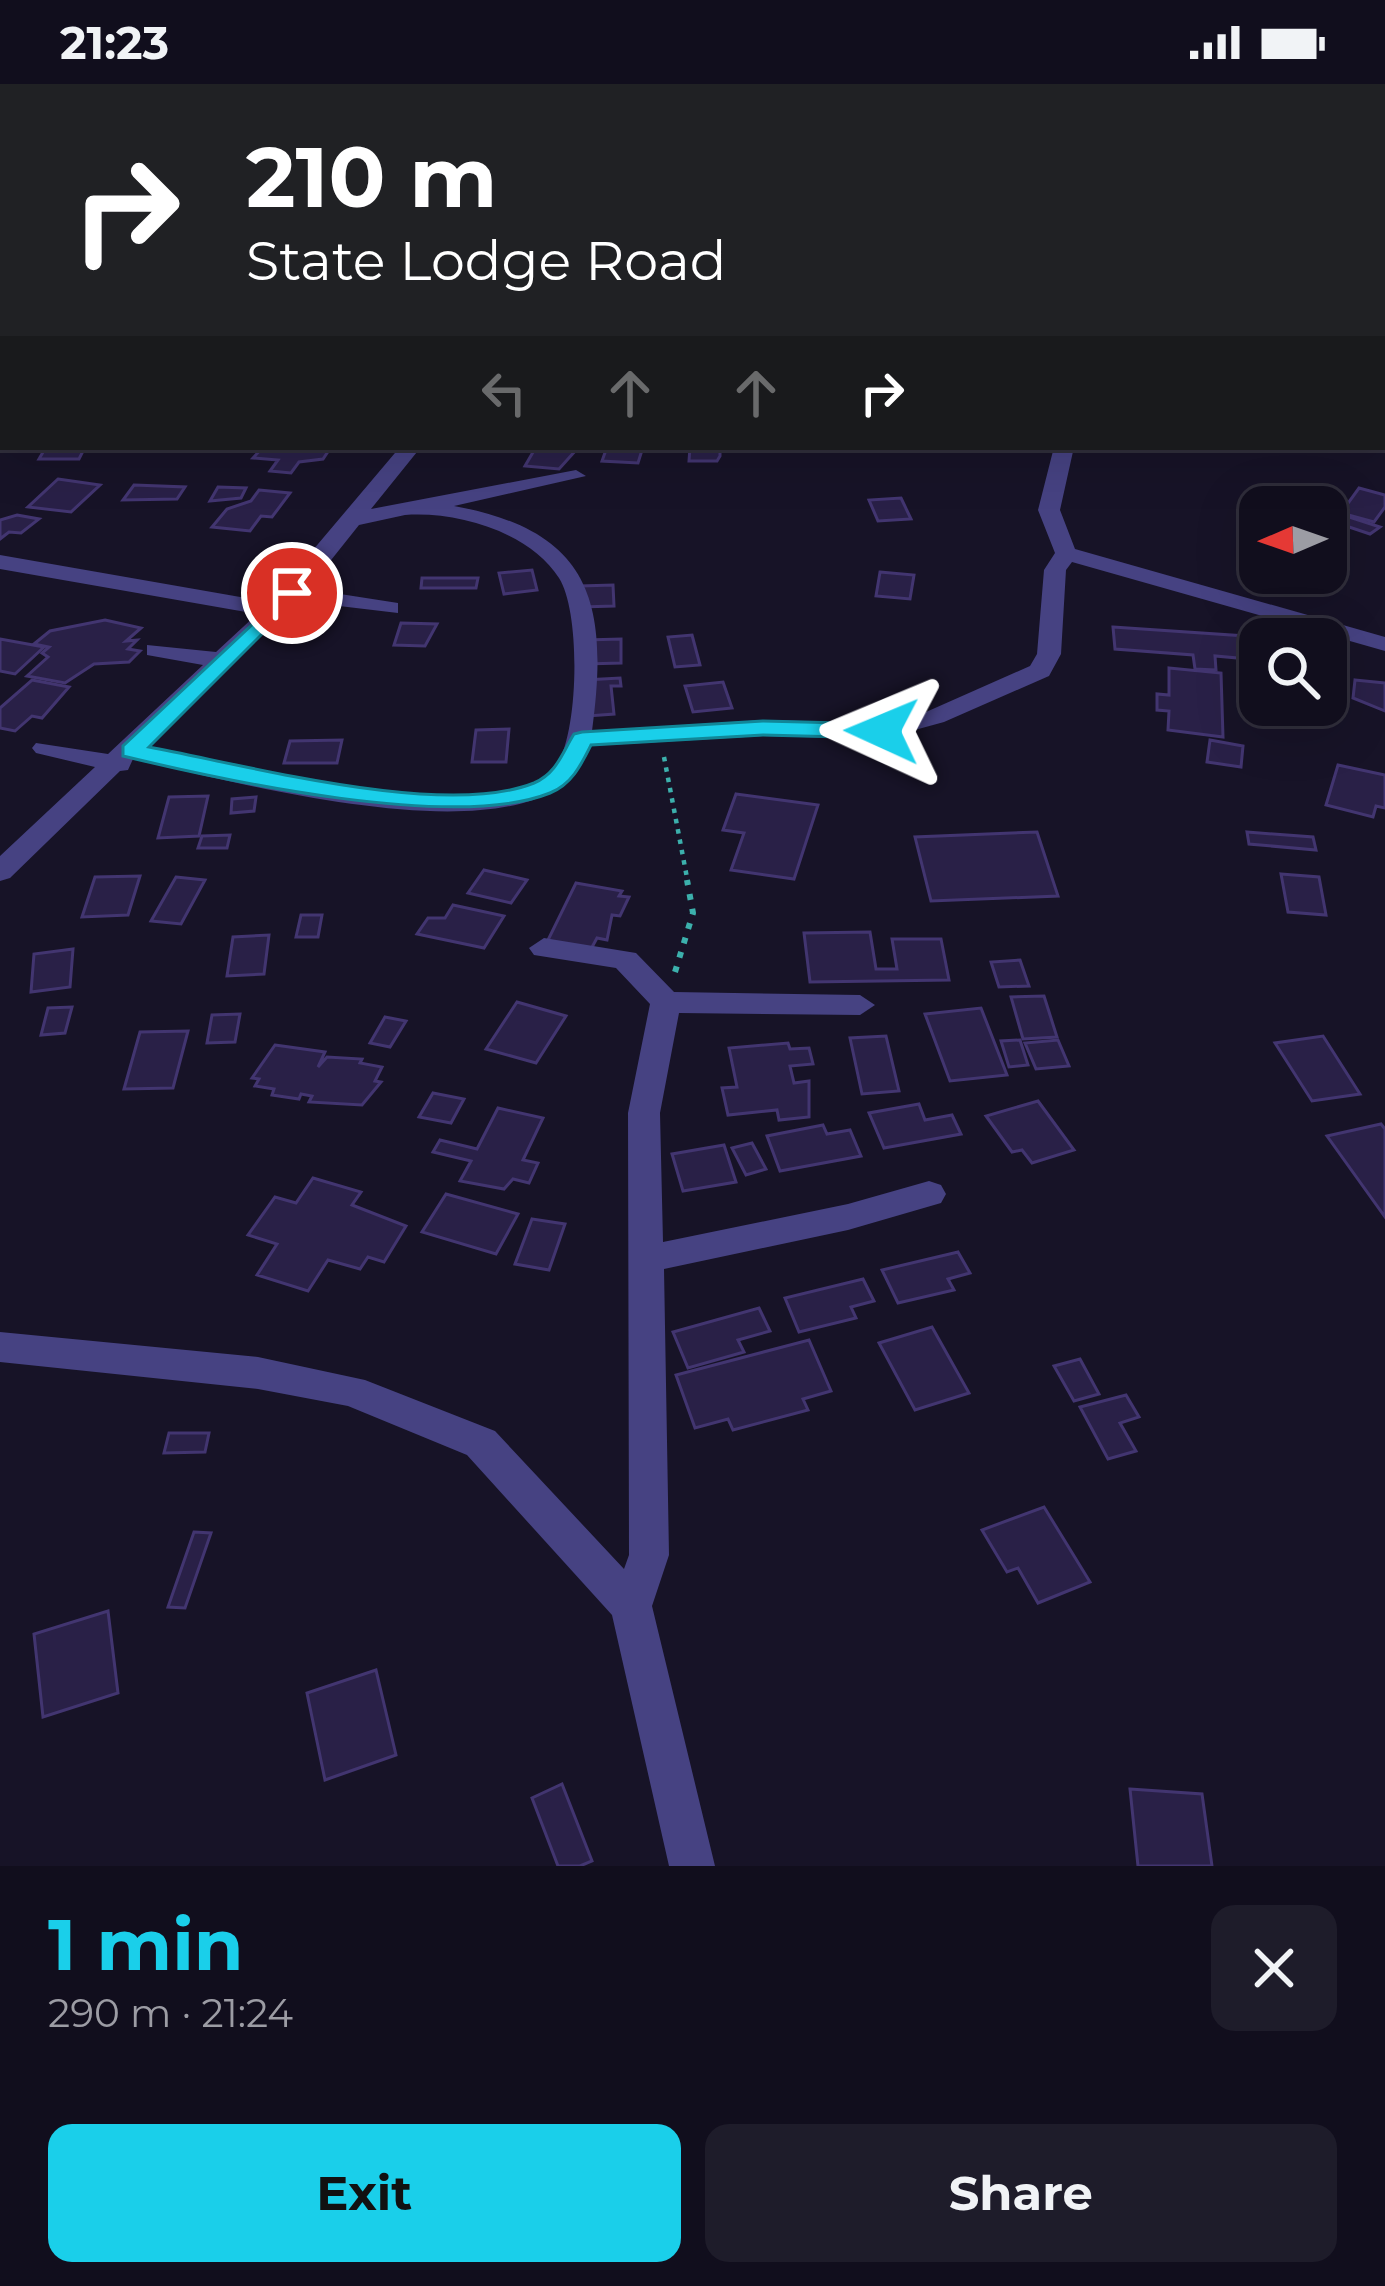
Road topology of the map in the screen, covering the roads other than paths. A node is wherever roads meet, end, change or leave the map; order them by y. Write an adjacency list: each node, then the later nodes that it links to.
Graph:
1 (408, 450): 5 (street)
2 (1063, 450): 6 (street)
3 (576, 476): 4 (street)
4 (417, 508): 5 (street); 15 (street)
5 (357, 519): 8 (street)
6 (1066, 553): 10 (street); 15 (street)
7 (0, 562): 8 (street)
8 (283, 602): 9 (street); 14 (street)
9 (390, 608)
10 (1266, 618)
11 (1347, 638): 12 (street)
12 (1385, 644)
13 (155, 650): 14 (street)
14 (219, 660): 17 (street)
15 (582, 739): 17 (street)
16 (45, 748): 17 (street)
17 (125, 757): 18 (street)
18 (0, 872)
19 (544, 948): 20 (street)
20 (666, 1002): 21 (street); 23 (street)
21 (860, 1005)
22 (929, 1194): 23 (street)
23 (642, 1260): 25 (street)
24 (0, 1347): 25 (street)
25 (631, 1606): 26 (street)
26 (692, 1866)

